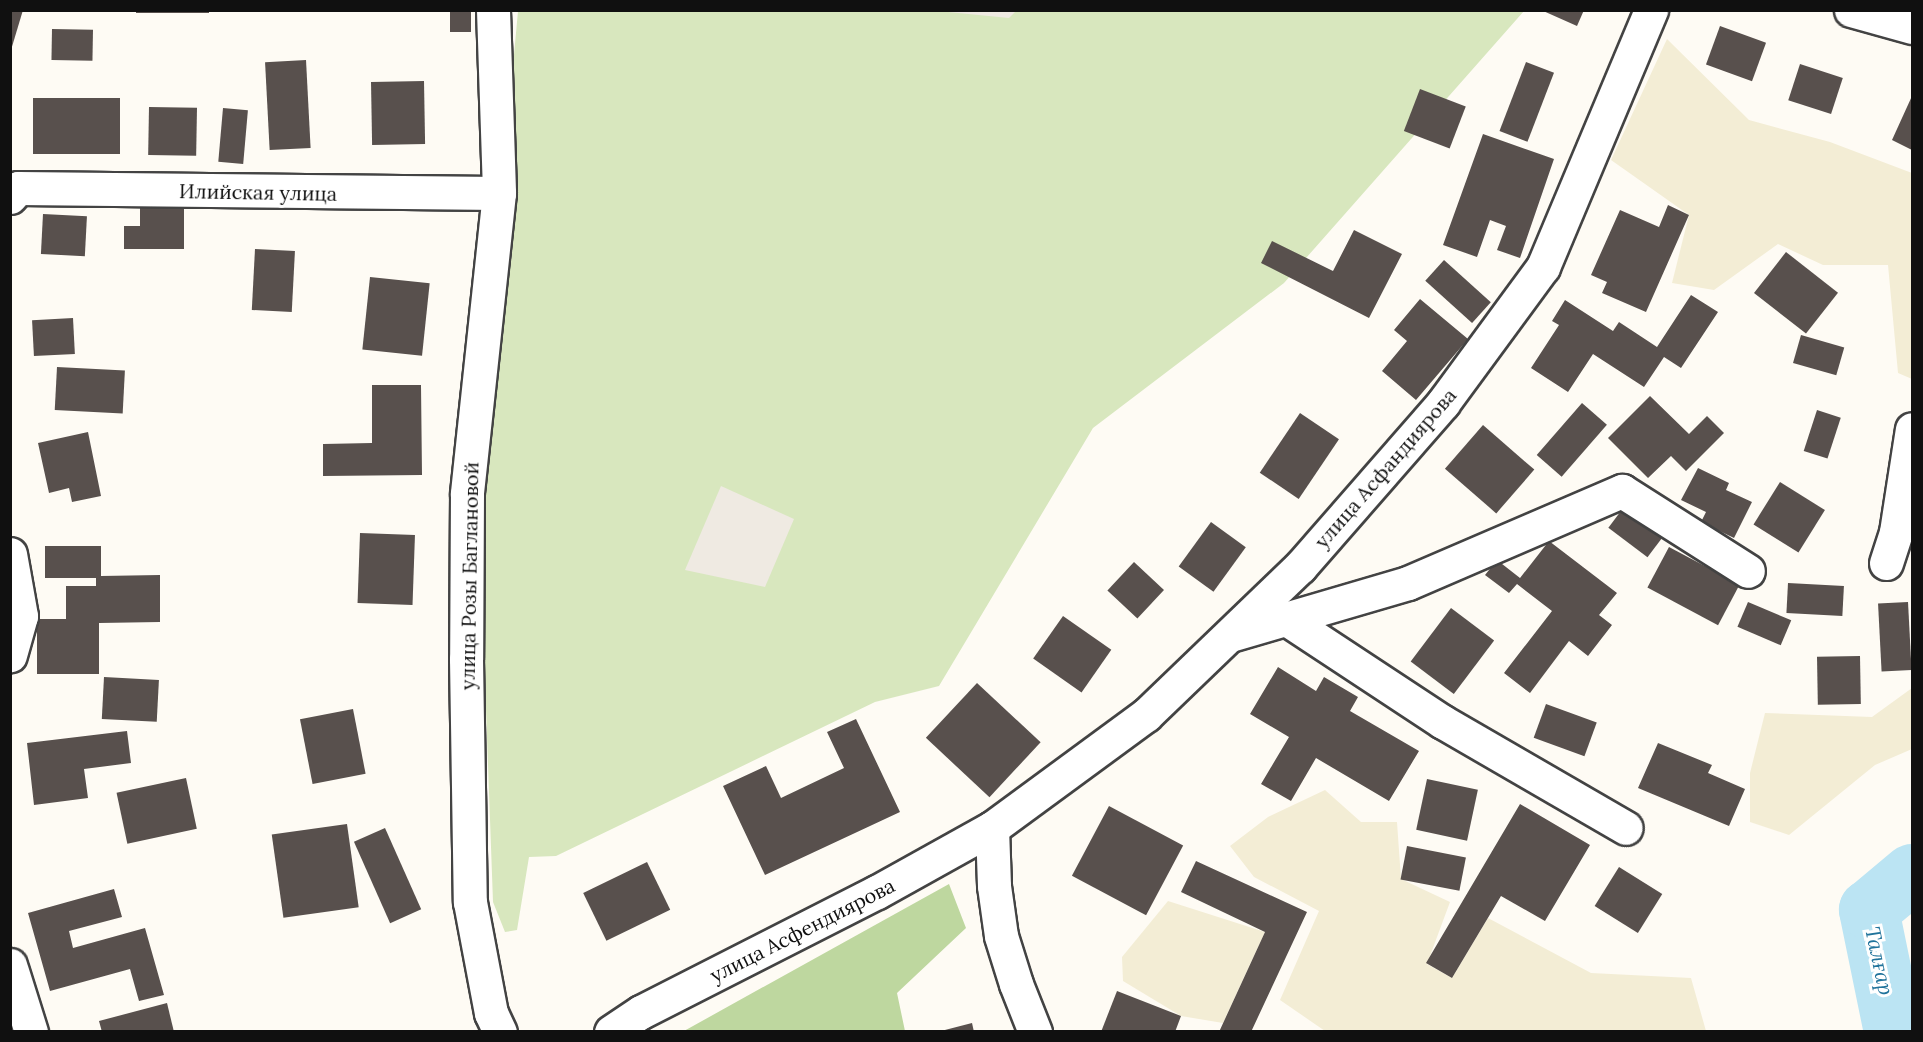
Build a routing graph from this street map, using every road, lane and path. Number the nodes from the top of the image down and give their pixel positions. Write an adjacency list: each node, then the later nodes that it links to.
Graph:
1 (493, 10): 6 (street, улица Розы Баглановой)
2 (1651, 10): 12 (street, улица Асфандиярова)
3 (1851, 10): 4 (street)
4 (1912, 27)
5 (14, 193): 6 (street, Илийская улица)
6 (499, 194): 18 (street, улица Розы Баглановой)
7 (1912, 429): 9 (street)
8 (10, 554): 13 (street)
9 (1886, 563)
10 (1748, 571): 11 (street)
11 (1286, 618): 12 (street); 15 (street)
12 (1229, 635): 14 (street, улица Асфандиярова)
13 (10, 655)
14 (993, 828): 19 (street, улица Асфендиярова); 20 (street)
15 (1626, 828)
16 (10, 965): 17 (street)
17 (31, 1032)
18 (500, 1032)
19 (611, 1032)
20 (1035, 1032)

